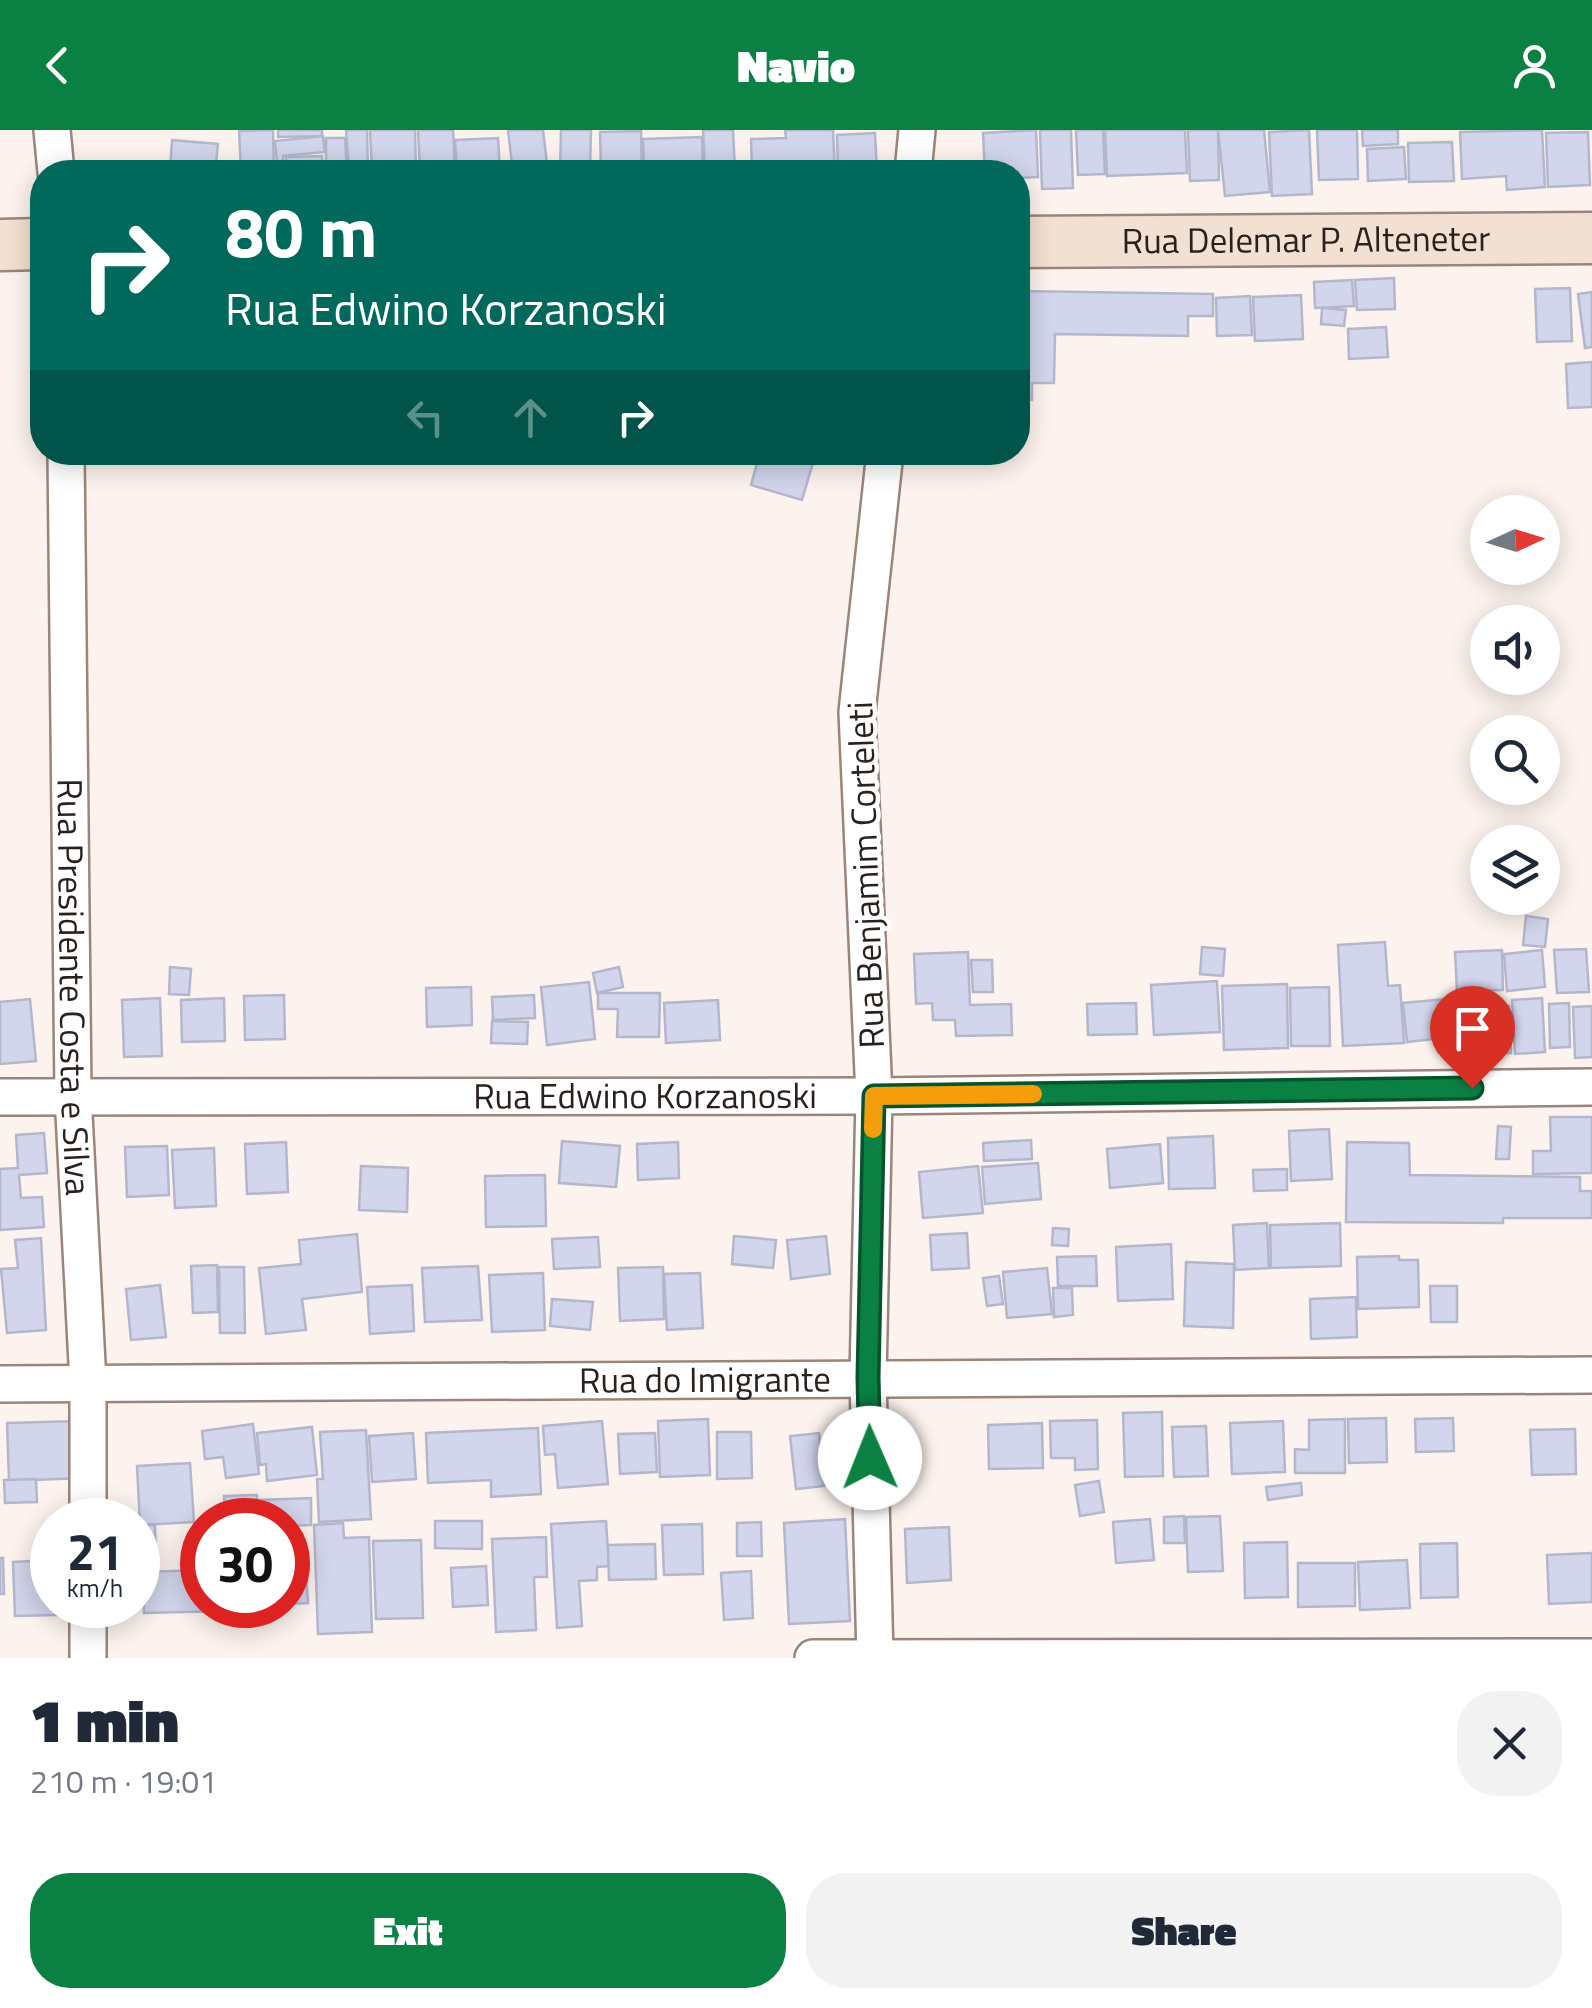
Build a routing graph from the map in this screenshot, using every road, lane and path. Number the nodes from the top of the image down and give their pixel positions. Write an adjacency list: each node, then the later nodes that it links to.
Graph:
1 (52, 130): 3 (street)
2 (917, 130): 4 (street)
3 (55, 160)
4 (914, 160)
5 (1592, 238): 6 (street, Rua Delemar P. Alteneter)
6 (1030, 242)
7 (0, 244): 8 (street)
8 (30, 244)
9 (66, 465): 12 (street, Rua Presidente Costa e Silva)
10 (883, 465): 13 (street, Rua Benjamim Corteleti)
11 (1592, 1087): 13 (street, Rua Edwino Korzanoski)
12 (73, 1095): 13 (street, Rua Edwino Korzanoski); 14 (street, Rua Edwino Korzanoski); 17 (street, Rua Presidente Costa e Silva)
13 (874, 1096): 16 (street, Rua Benjamim Corteleti)
14 (0, 1097)
15 (1592, 1376): 16 (street, Rua do Imigrante)
16 (868, 1378): 17 (street, Rua do Imigrante); 21 (street, Rua Benjamim Corteleti)
17 (88, 1383): 18 (street, Rua do Imigrante); 19 (street, Rua Presidente Costa e Silva)
18 (0, 1384)
19 (88, 1498)
20 (88, 1628): 23 (street)
21 (875, 1657): 22 (street); 24 (street)
22 (1592, 1657)
23 (88, 1658)
24 (813, 1658)

